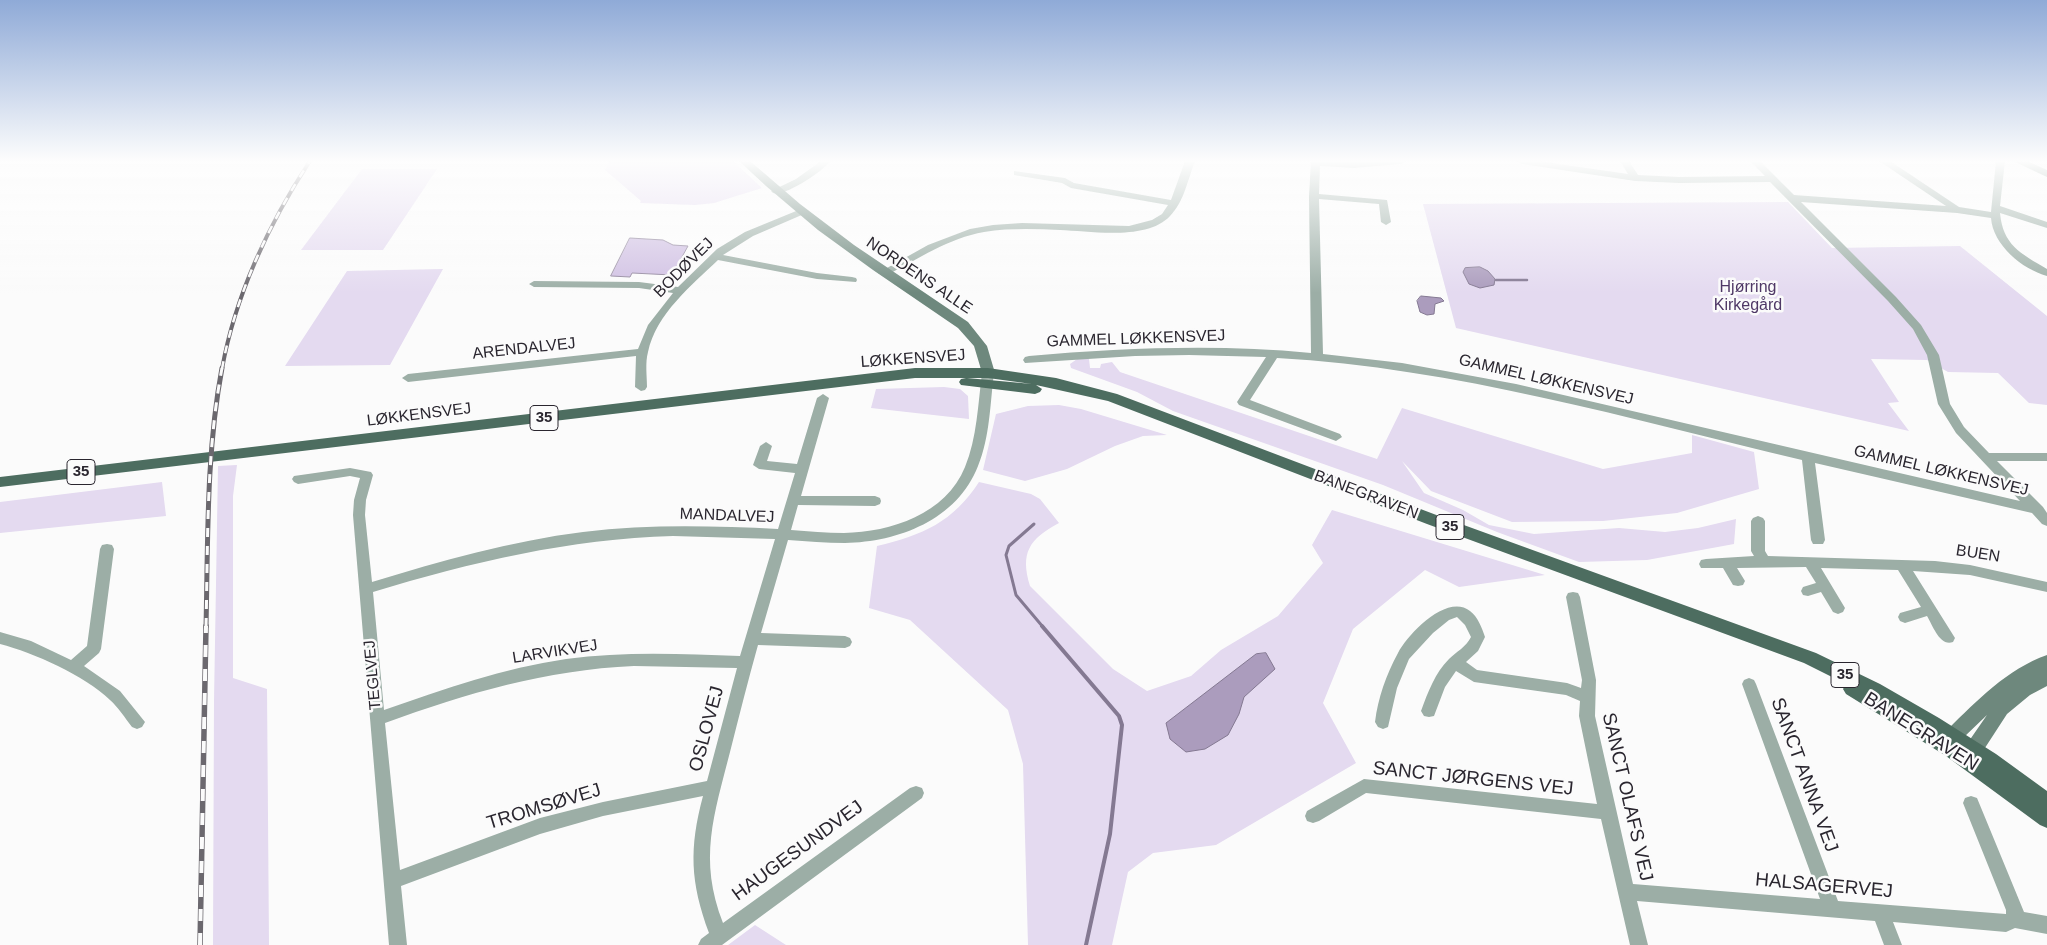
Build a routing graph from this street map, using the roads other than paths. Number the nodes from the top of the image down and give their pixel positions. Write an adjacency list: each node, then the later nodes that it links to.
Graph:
1 (793, 205): 10 (street, NORDENS ALLE)
2 (1173, 205): 15 (street)
3 (1314, 205): 22 (street)
4 (1384, 205): 12 (street)
5 (1799, 205): 31 (street)
6 (1894, 205): 9 (street)
7 (1950, 205): 9 (street)
8 (1997, 205): 11 (street)
9 (1957, 210): 11 (street)
10 (801, 212): 14 (street, BODØVEJ); 15 (street, NORDENS ALLE)
11 (1996, 212): 13 (street); 16 (street)
12 (1386, 222)
13 (2047, 225)
14 (715, 256): 17 (street); 19 (street, BODØVEJ)
15 (883, 273): 25 (street, NORDENS ALLE)
16 (2047, 273)
17 (852, 280)
18 (534, 284): 19 (street)
19 (680, 291): 20 (street, BODØVEJ)
20 (642, 352): 24 (street, ARENDALVEJ); 26 (street, BODØVEJ)
21 (1274, 354): 22 (street, GAMMEL LØKKENSVEJ); 23 (street, GAMMEL LØKKENSVEJ); 28 (street)
22 (1317, 358): 30 (street, GAMMEL LØKKENSVEJ)
23 (1029, 360)
24 (408, 378)
25 (987, 378): 35 (main road, LØKKENSVEJ / 35); 41 (street, MANDALVEJ); 73 (main road, BANEGRAVEN / 35)
26 (641, 387)
27 (822, 398): 33 (street, OSLOVEJ)
28 (1336, 437)
29 (766, 446): 33 (street)
30 (1808, 456): 38 (street, GAMMEL LØKKENSVEJ); 42 (street)
31 (1985, 457): 32 (street); 38 (street)
32 (2047, 457)
33 (801, 468): 36 (street, OSLOVEJ)
34 (298, 479): 52 (street, TEGLVEJ)
35 (0, 482)
36 (792, 500): 37 (street); 41 (street, OSLOVEJ)
37 (875, 502)
38 (2038, 510): 40 (street)
39 (1758, 521): 44 (street)
40 (2047, 521)
41 (782, 535): 52 (street, MANDALVEJ); 60 (street, OSLOVEJ)
42 (1818, 540)
43 (107, 549): 65 (street)
44 (1764, 561): 45 (street, BUEN); 46 (street, BUEN)
45 (1726, 562): 47 (street, BUEN); 49 (street)
46 (1810, 562): 48 (street, BUEN); 50 (street)
47 (1706, 564)
48 (1902, 565): 51 (street, BUEN); 56 (street)
49 (1738, 581)
50 (1825, 586): 53 (street); 55 (street)
51 (2047, 587)
52 (365, 589): 70 (street, TEGLVEJ)
53 (1808, 591)
54 (1573, 597): 68 (street, SANCT OLAFS VEJ)
55 (1838, 608)
56 (1931, 609): 57 (street); 59 (street)
57 (1905, 617)
58 (0, 638): 65 (street)
59 (1948, 638)
60 (752, 639): 61 (street); 62 (street, OSLOVEJ)
61 (845, 642)
62 (746, 662): 70 (street, LARVIKVEJ); 75 (street, OSLOVEJ)
63 (1455, 662): 68 (street); 69 (street); 72 (street)
64 (2047, 662): 73 (street)
65 (72, 667): 71 (street)
66 (2047, 677): 74 (street)
67 (1749, 684): 84 (street, SANCT ANNA VEJ)
68 (1587, 697): 79 (street, SANCT OLAFS VEJ)
69 (1429, 711)
70 (376, 719): 82 (street, TEGLVEJ)
71 (137, 722)
72 (1382, 722)
73 (1955, 743): 74 (street); 81 (main road, BANEGRAVEN / 35)
74 (1974, 748): 77 (main road, BANEGRAVEN)
75 (713, 787): 82 (street, TROMSØVEJ); 88 (street, OSLOVEJ)
76 (916, 793): 88 (street, HAUGESUNDVEJ)
77 (2047, 802)
78 (1971, 803): 86 (street)
79 (1607, 812): 80 (street, SANCT JØRGENS VEJ); 83 (street, SANCT OLAFS VEJ)
80 (1313, 816)
81 (2047, 819)
82 (392, 881): 89 (street, TEGLVEJ)
83 (1628, 892): 84 (street, HALSAGERVEJ); 90 (street, SANCT OLAFS VEJ)
84 (1832, 908): 85 (street, HALSAGERVEJ)
85 (1881, 913): 86 (street, HALSAGERVEJ); 91 (street)
86 (2015, 919): 87 (street, HALSAGERVEJ)
87 (2047, 925)
88 (713, 940)
89 (398, 945)
90 (1639, 945)
91 (1893, 945)

